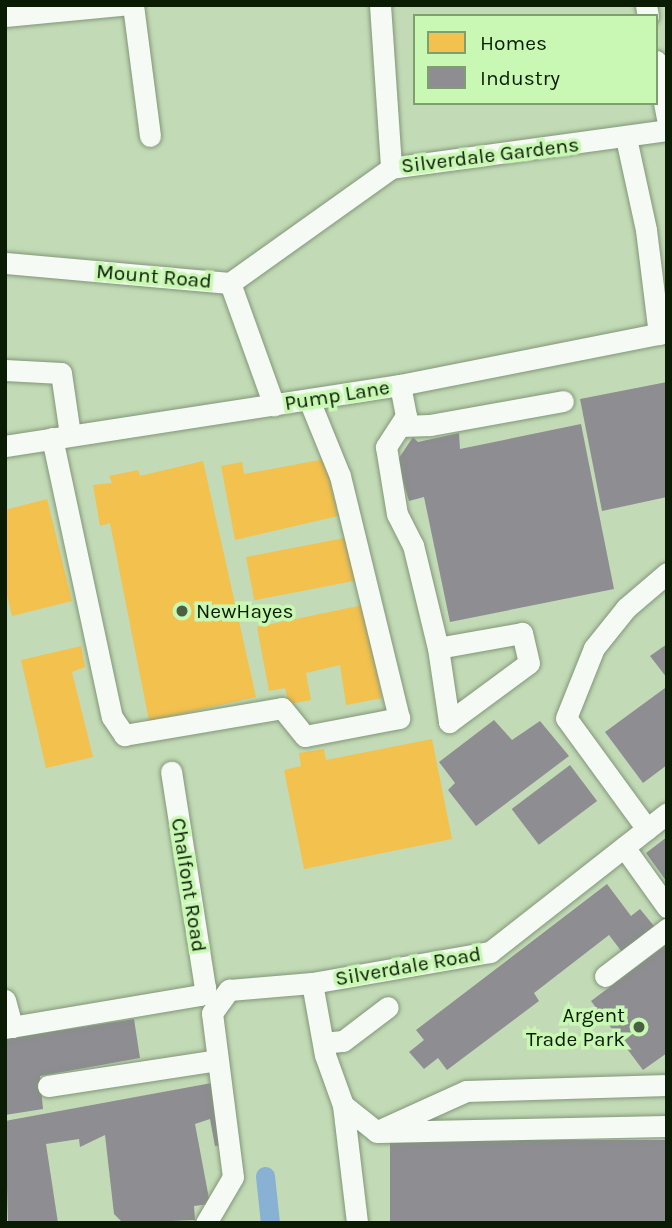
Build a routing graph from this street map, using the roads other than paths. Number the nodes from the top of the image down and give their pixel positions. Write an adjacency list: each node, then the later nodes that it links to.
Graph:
1 (122, 5): 4 (street)
2 (133, 5): 8 (street)
3 (380, 5): 10 (street, Silverdale Gardens)
4 (5, 16)
5 (658, 71): 6 (street)
6 (667, 118)
7 (667, 130): 9 (street, Silverdale Gardens)
8 (150, 136)
9 (626, 138): 10 (street, Silverdale Gardens); 13 (street)
10 (391, 168): 12 (street, Mount Road)
11 (5, 263): 12 (street, Mount Road)
12 (230, 283): 18 (street)
13 (663, 333): 15 (street, Pump Lane)
14 (5, 370): 20 (street)
15 (400, 385): 16 (street, Pump Lane); 19 (street)
16 (309, 400): 18 (street, Pump Lane); 20 (street)
17 (563, 401): 19 (street)
18 (274, 405): 20 (street, Pump Lane)
19 (400, 426): 23 (street)
20 (61, 437): 21 (street, Pump Lane)
21 (5, 446)
22 (667, 573): 26 (street)
23 (438, 648): 23 (street)
24 (171, 772): 34 (street, Chalfont Road)
25 (667, 813): 26 (street, Silverdale Road)
26 (647, 829): 27 (street, Silverdale Road)
27 (624, 847): 28 (street); 31 (street, Silverdale Road)
28 (667, 907)
29 (667, 929): 30 (street)
30 (605, 976)
31 (312, 983): 35 (street); 36 (street, Silverdale Road)
32 (5, 1000): 34 (street)
33 (388, 1007): 35 (street)
34 (9, 1028)
35 (323, 1043): 39 (street)
36 (218, 1060): 38 (street); 42 (street)
37 (667, 1084): 41 (street)
38 (48, 1086)
39 (343, 1105): 41 (street); 43 (street)
40 (667, 1126): 41 (street)
41 (377, 1132)
42 (206, 1223)
43 (357, 1223)

